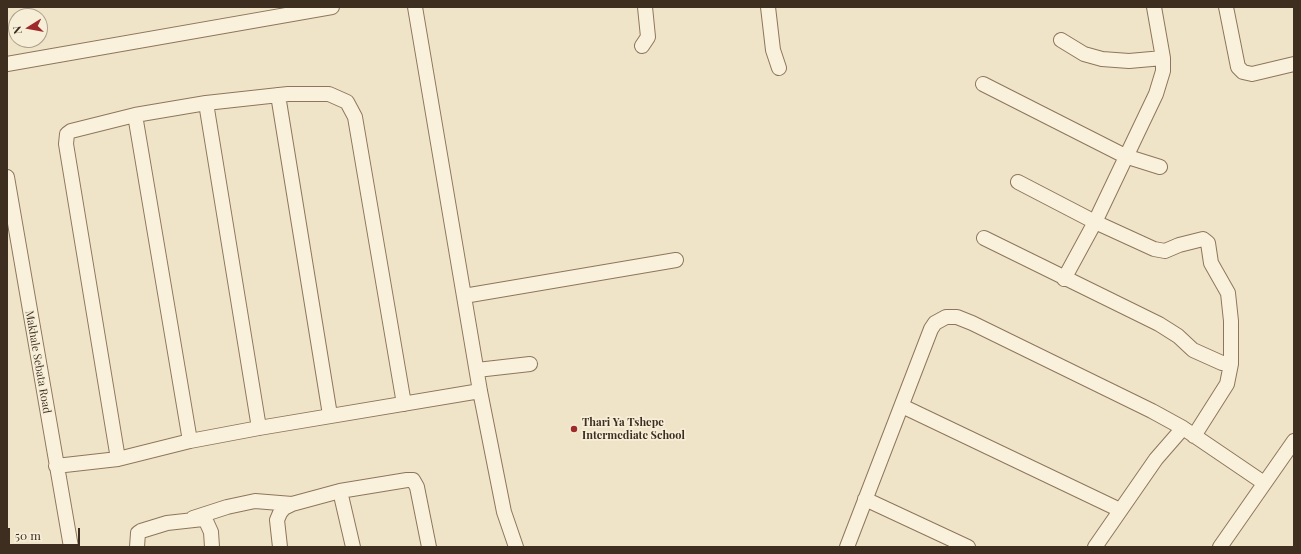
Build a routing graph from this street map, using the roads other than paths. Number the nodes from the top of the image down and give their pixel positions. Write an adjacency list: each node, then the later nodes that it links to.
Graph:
1 (332, 7): 10 (street)
2 (415, 7): 25 (street)
3 (645, 7): 8 (street)
4 (768, 7): 12 (street)
5 (1154, 7): 9 (street)
6 (1226, 7): 11 (street)
7 (1061, 40): 9 (street)
8 (642, 46)
9 (1163, 58): 17 (street)
10 (7, 64)
11 (1294, 64)
12 (779, 68)
13 (983, 84): 17 (street)
14 (278, 95): 15 (street); 30 (street); 32 (street)
15 (206, 103): 16 (street); 33 (street)
16 (135, 114): 35 (street); 37 (street)
17 (1125, 156): 18 (street); 21 (street)
18 (1160, 167)
19 (7, 177): 38 (street, Makhale Sebata Road)
20 (1018, 182): 21 (street)
21 (1094, 222): 24 (street); 27 (street)
22 (984, 238): 24 (street)
23 (676, 260): 25 (street)
24 (1064, 279): 27 (street)
25 (464, 296): 28 (street)
26 (530, 364): 28 (street)
27 (1231, 364): 34 (street)
28 (477, 370): 29 (street)
29 (480, 391): 30 (street); 51 (street)
30 (404, 404): 32 (street)
31 (902, 406): 34 (street); 41 (street); 43 (street)
32 (330, 415): 33 (street)
33 (259, 428): 35 (street)
34 (1188, 432): 39 (street); 43 (street)
35 (190, 441): 37 (street)
36 (1294, 441): 39 (street)
37 (118, 459): 38 (street)
38 (56, 466): 45 (street, Makhale Sebata Road)
39 (1264, 483): 55 (street)
40 (340, 491): 42 (street); 49 (street); 50 (street)
41 (865, 499): 52 (street); 53 (street)
42 (292, 504): 44 (street); 48 (street)
43 (1120, 510): 54 (street)
44 (189, 519): 46 (street); 47 (street)
45 (71, 547)
46 (137, 547)
47 (212, 547)
48 (280, 547)
49 (353, 547)
50 (429, 547)
51 (516, 547)
52 (847, 547)
53 (968, 547)
54 (1095, 547)
55 (1220, 547)

